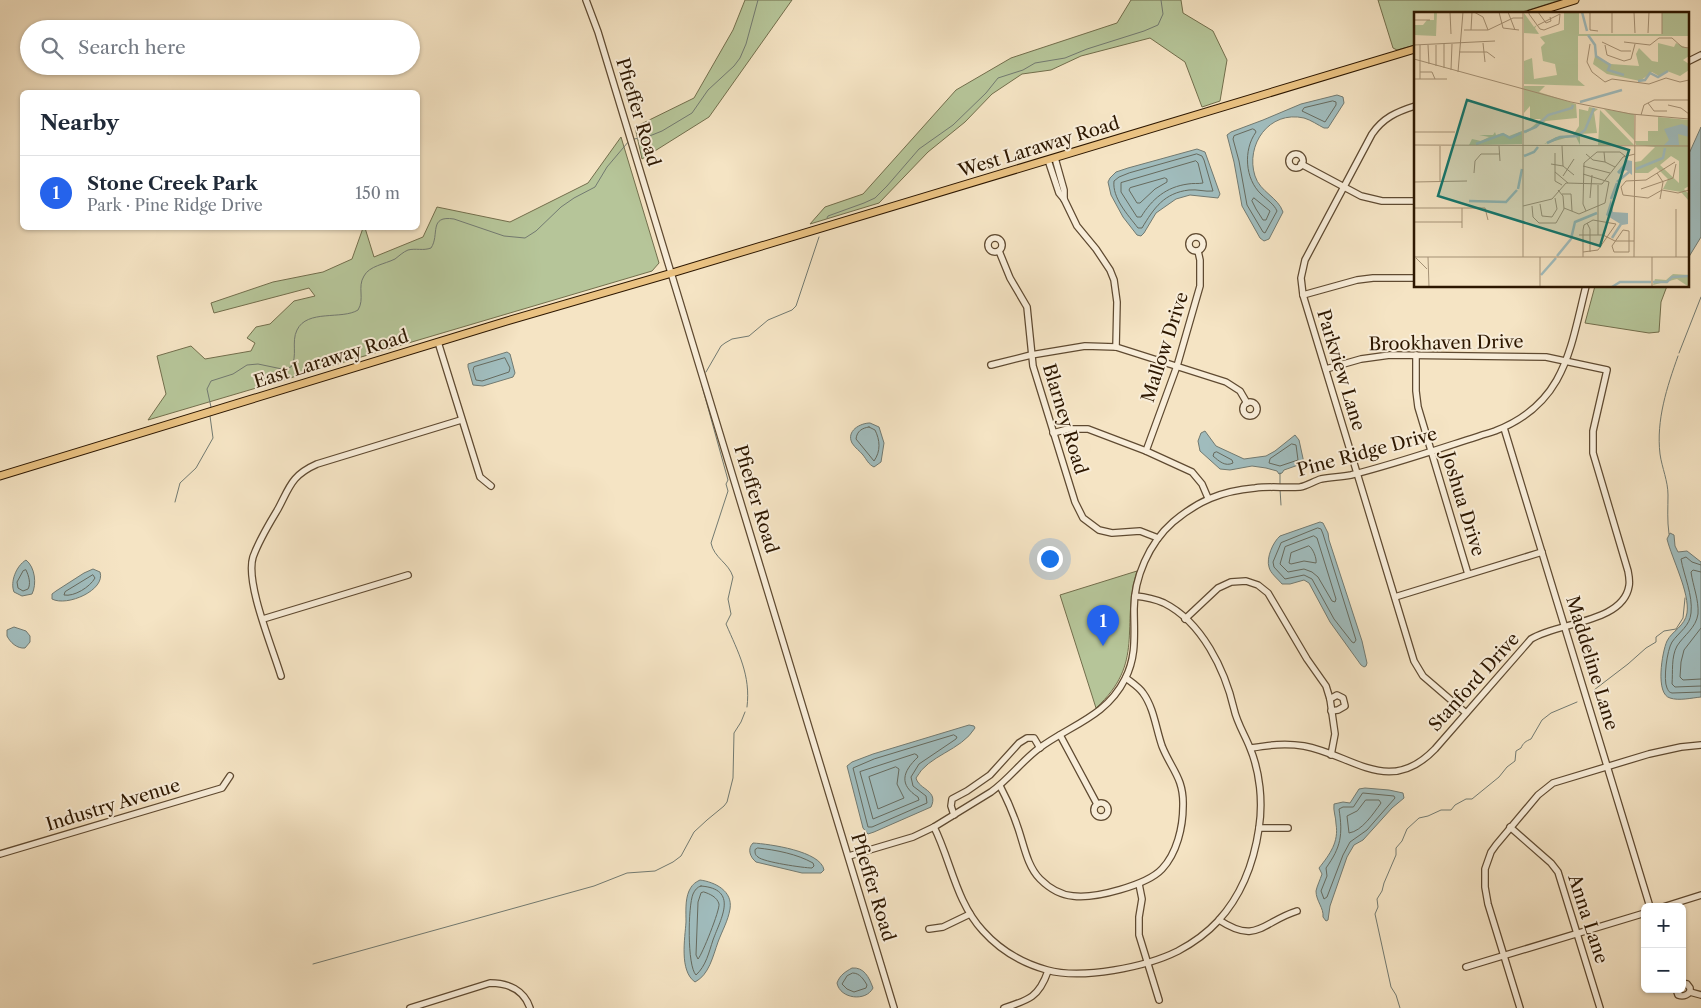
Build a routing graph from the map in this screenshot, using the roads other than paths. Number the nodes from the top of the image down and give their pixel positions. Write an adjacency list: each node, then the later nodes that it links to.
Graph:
1 (586, 0): 14 (street, Pfieffer Road)
2 (1575, 0): 3 (main road)
3 (1536, 12)
4 (1414, 49): 8 (main road, West Laraway Road)
5 (1701, 55): 6 (street)
6 (1688, 62)
7 (1414, 106): 10 (street, Parkview Lane)
8 (1051, 159): 14 (main road, West Laraway Road); 19 (street)
9 (1301, 164): 10 (street)
10 (1344, 187): 11 (street); 17 (street, Parkview Lane)
11 (1414, 201)
12 (999, 251): 20 (street, Blarney Road)
13 (1198, 251): 24 (street, Mallow Drive)
14 (672, 273): 18 (main road, East Laraway Road); 65 (street, Pfieffer Road)
15 (1414, 278): 17 (street)
16 (1585, 288): 22 (street, Pine Ridge Drive)
17 (1303, 295): 25 (street, Parkview Lane)
18 (438, 342): 27 (street); 33 (main road, East Laraway Road)
19 (1116, 347): 20 (street); 24 (street)
20 (1031, 355): 23 (street); 29 (street, Blarney Road)
21 (1416, 356): 22 (street, Brookhaven Drive); 25 (street, Brookhaven Drive); 31 (street, Joshua Drive)
22 (1567, 361): 28 (street, Pine Ridge Drive); 44 (street, Stanford Drive)
23 (992, 366)
24 (1177, 366): 26 (street); 30 (street, Mallow Drive)
25 (1326, 369): 32 (street, Parkview Lane)
26 (1247, 403)
27 (462, 420): 34 (street); 42 (street)
28 (1504, 428): 31 (street, Pine Ridge Drive); 37 (street, Maddeline Lane)
29 (1053, 433): 30 (street); 36 (street, Blarney Road)
30 (1146, 450): 35 (street)
31 (1430, 451): 32 (street, Pine Ridge Drive); 38 (street, Joshua Drive)
32 (1357, 474): 35 (street, Pine Ridge Drive); 41 (street, Parkview Lane)
33 (0, 476)
34 (492, 486)
35 (1208, 498): 36 (street, Pine Ridge Drive)
36 (1158, 538): 40 (street, Pine Ridge Drive)
37 (1542, 552): 38 (street); 44 (street, Maddeline Lane)
38 (1468, 574): 41 (street)
39 (408, 575): 42 (street)
40 (1135, 596): 43 (street); 46 (street, Pine Ridge Drive)
41 (1395, 597): 49 (street, Parkview Lane)
42 (263, 619): 45 (street)
43 (1185, 619): 47 (street); 53 (street)
44 (1564, 626): 49 (street, Stanford Drive); 55 (street, Maddeline Lane)
45 (282, 676)
46 (1126, 678): 50 (street, Pine Ridge Drive); 66 (street)
47 (1330, 699): 48 (street); 48 (street)
48 (1331, 711): 54 (street)
49 (1466, 713): 54 (street, Stanford Drive)
50 (1060, 735): 52 (street, Pine Ridge Drive); 58 (street)
51 (1701, 745): 55 (street)
52 (1040, 748): 57 (street, Pine Ridge Drive); 59 (street)
53 (1251, 748): 54 (street, Stanford Drive); 62 (street)
54 (1331, 755)
55 (1608, 766): 61 (street); 68 (street, Maddeline Lane)
56 (230, 776): 64 (street, Industry Avenue)
57 (1000, 786): 59 (street, Pine Ridge Drive); 66 (street)
58 (1097, 804)
59 (954, 815): 60 (street, Pine Ridge Drive)
60 (934, 827): 65 (street, Pine Ridge Drive); 72 (street)
61 (1510, 827): 75 (street, Anna Lane); 76 (street)
62 (1259, 828): 63 (street); 73 (street)
63 (1288, 828)
64 (0, 854)
65 (849, 856): 87 (street, Pfieffer Road)
66 (1139, 884): 77 (street)
67 (1701, 895): 69 (street)
68 (1649, 903)
69 (1676, 903)
70 (1297, 911): 73 (street)
71 (1641, 913): 75 (street)
72 (970, 914): 74 (street); 79 (street)
73 (1219, 920): 77 (street)
74 (929, 929)
75 (1578, 933): 76 (street); 90 (street, Anna Lane)
76 (1504, 955): 78 (street); 89 (street)
77 (1147, 962): 79 (street); 84 (street)
78 (1466, 967)
79 (1048, 970): 88 (street)
80 (1686, 984): 81 (street)
81 (1690, 992): 82 (street); 83 (street)
82 (1677, 993)
83 (1701, 995)
84 (1159, 1000)
85 (410, 1008): 86 (street)
86 (530, 1008)
87 (894, 1008)
88 (1004, 1008)
89 (1520, 1008)
90 (1600, 1008)

